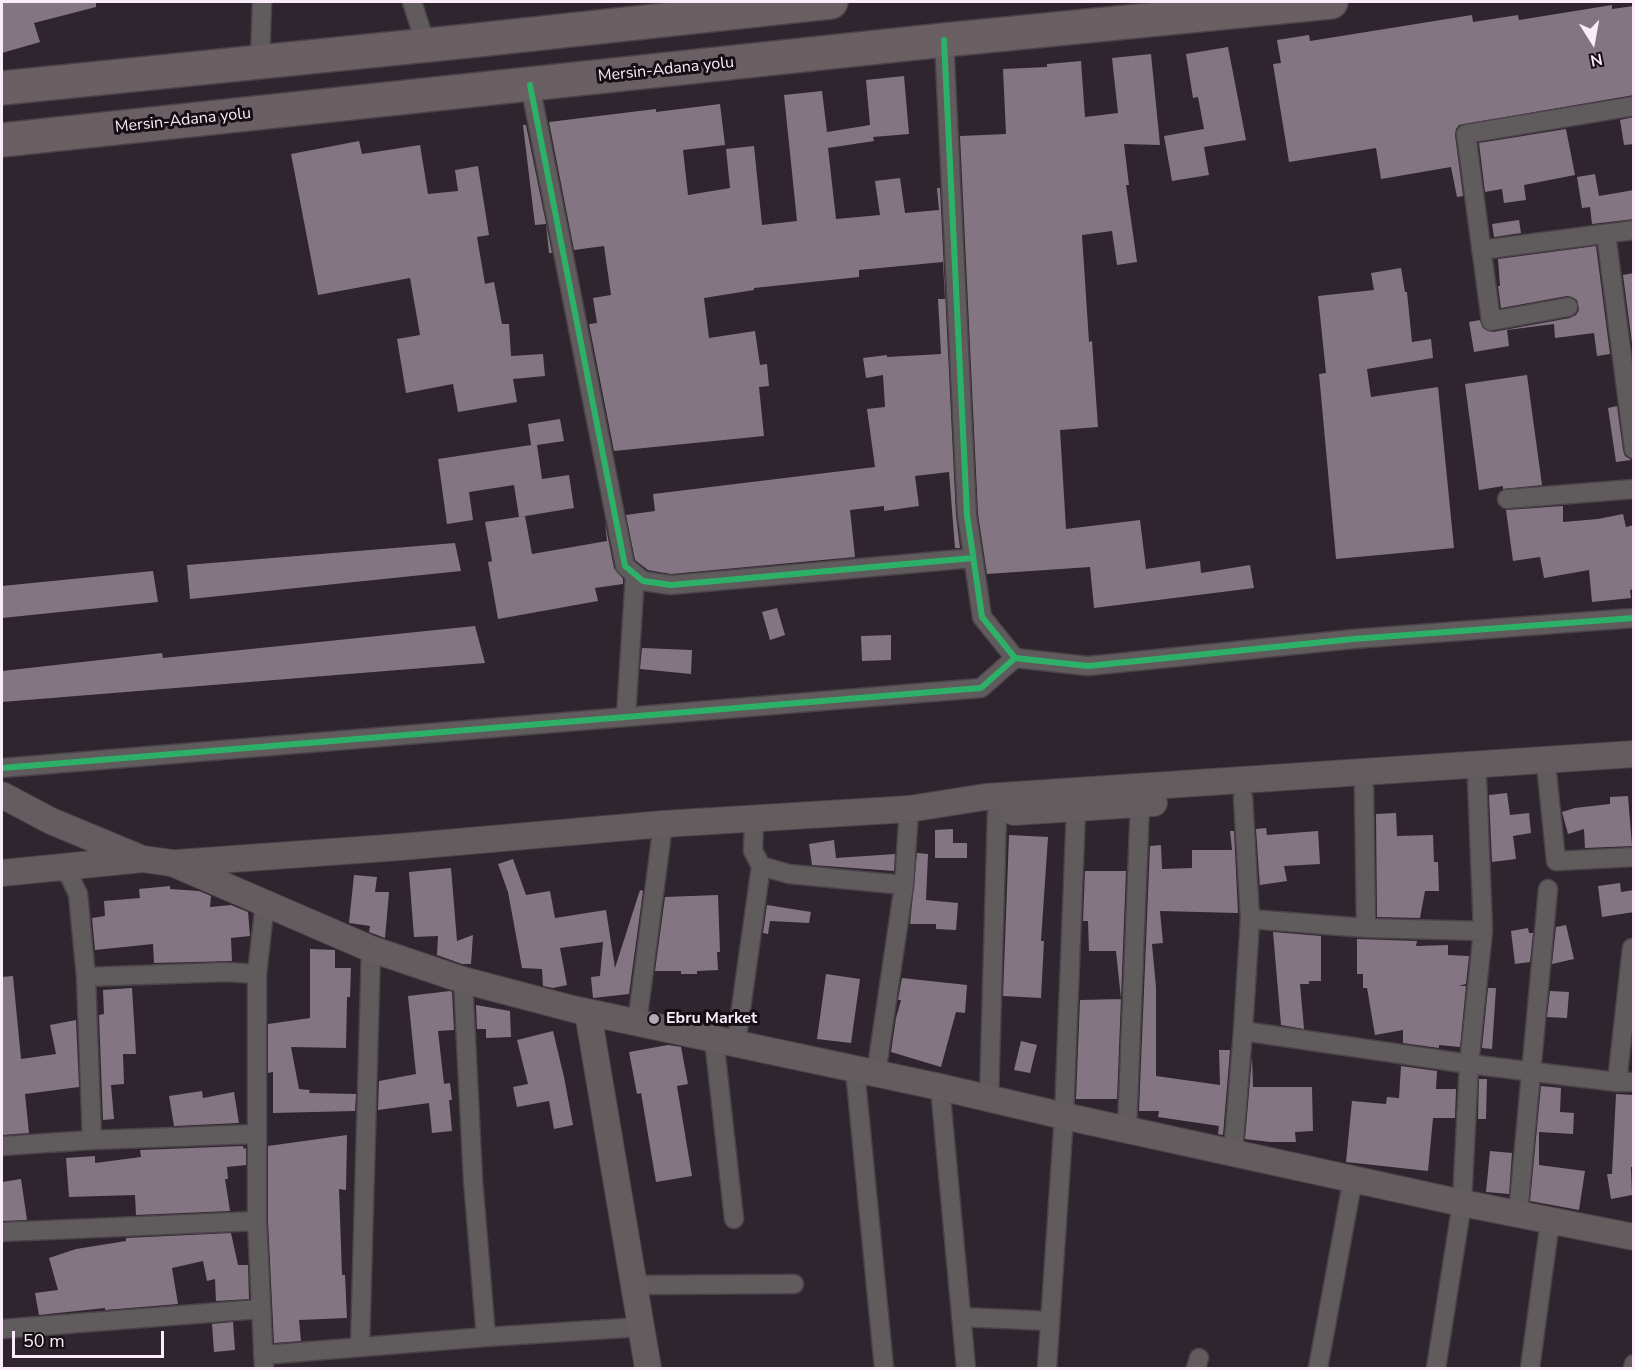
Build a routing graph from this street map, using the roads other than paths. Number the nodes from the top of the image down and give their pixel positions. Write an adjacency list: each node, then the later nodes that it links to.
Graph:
1 (262, 2): 8 (street)
2 (412, 2): 7 (street)
3 (831, 2): 5 (highway)
4 (1331, 2): 6 (highway, Mersin-Adana yolu)
5 (790, 4): 7 (highway)
6 (944, 40): 9 (highway, Mersin-Adana yolu); 20 (street)
7 (426, 45): 8 (highway)
8 (260, 61): 10 (highway)
9 (530, 85): 12 (highway, Mersin-Adana yolu); 21 (street)
10 (2, 88)
11 (1634, 106): 15 (street)
12 (2, 140)
13 (1634, 230): 14 (street)
14 (1606, 234): 15 (street); 17 (street)
15 (1481, 250): 16 (street)
16 (1568, 307)
17 (1634, 449)
18 (1634, 489): 19 (street)
19 (1507, 500)
20 (973, 558): 21 (street); 23 (street)
21 (635, 575): 24 (street)
22 (1634, 618): 23 (street)
23 (1015, 658): 24 (street)
24 (626, 716): 26 (street)
25 (1634, 754): 34 (main road)
26 (2, 768)
27 (1634, 768): 28 (main road)
28 (1547, 774): 29 (main road); 39 (street)
29 (1476, 779): 30 (main road); 51 (street)
30 (1364, 788): 32 (main road); 50 (street)
31 (2, 795): 40 (main road)
32 (1243, 797): 33 (main road); 49 (street)
33 (1140, 804): 35 (main road); 68 (street)
34 (909, 809): 36 (main road); 37 (main road); 46 (street)
35 (1076, 809): 36 (main road); 67 (street)
36 (997, 813): 66 (street)
37 (754, 818): 38 (main road); 42 (street)
38 (663, 824): 41 (main road); 58 (street)
39 (1634, 857)
40 (143, 859): 41 (main road); 43 (main road)
41 (172, 863): 43 (main road); 48 (main road)
42 (761, 866): 46 (street); 60 (street)
43 (63, 872): 44 (main road); 45 (main road); 55 (street)
44 (2, 873)
45 (2, 883)
46 (904, 885): 63 (street)
47 (1548, 889): 62 (street)
48 (265, 903): 53 (main road); 54 (street)
49 (1250, 919): 50 (street); 59 (street)
50 (1366, 928): 51 (street)
51 (1483, 931): 61 (street)
52 (1632, 948): 64 (street)
53 (371, 949): 56 (main road); 89 (street)
54 (257, 974): 55 (street); 69 (street)
55 (86, 977): 70 (street)
56 (463, 980): 57 (main road); 88 (street)
57 (588, 1013): 58 (main road); 82 (main road)
58 (637, 1023): 60 (main road)
59 (1244, 1031): 61 (street); 72 (street)
60 (725, 1042): 63 (main road); 76 (street)
61 (1469, 1064): 62 (street); 74 (street)
62 (1531, 1071): 64 (street); 75 (street)
63 (865, 1072): 65 (main road); 92 (street)
64 (1625, 1082)
65 (940, 1087): 66 (main road); 84 (street)
66 (989, 1099): 67 (main road)
67 (1064, 1116): 68 (main road); 85 (street)
68 (1126, 1129): 72 (main road)
69 (257, 1134): 70 (street); 77 (street)
70 (92, 1140): 71 (street)
71 (2, 1146)
72 (1233, 1153): 73 (main road)
73 (1353, 1178): 74 (main road); 95 (street)
74 (1462, 1203): 75 (main road); 96 (street)
75 (1518, 1214): 78 (main road)
76 (734, 1219)
77 (258, 1221): 79 (street); 83 (street)
78 (1550, 1221): 80 (main road); 97 (street)
79 (2, 1232)
80 (1634, 1237)
81 (794, 1284): 82 (street)
82 (634, 1285): 86 (main road)
83 (260, 1309): 87 (street); 90 (street)
84 (961, 1317): 85 (street); 93 (street)
85 (1050, 1321): 94 (street)
86 (641, 1327): 88 (street); 91 (main road)
87 (2, 1329)
88 (486, 1337): 89 (street)
89 (360, 1347): 90 (street)
90 (263, 1362)
91 (648, 1368)
92 (884, 1368)
93 (966, 1368)
94 (1047, 1368)
95 (1318, 1368)
96 (1436, 1368)
97 (1530, 1368)

